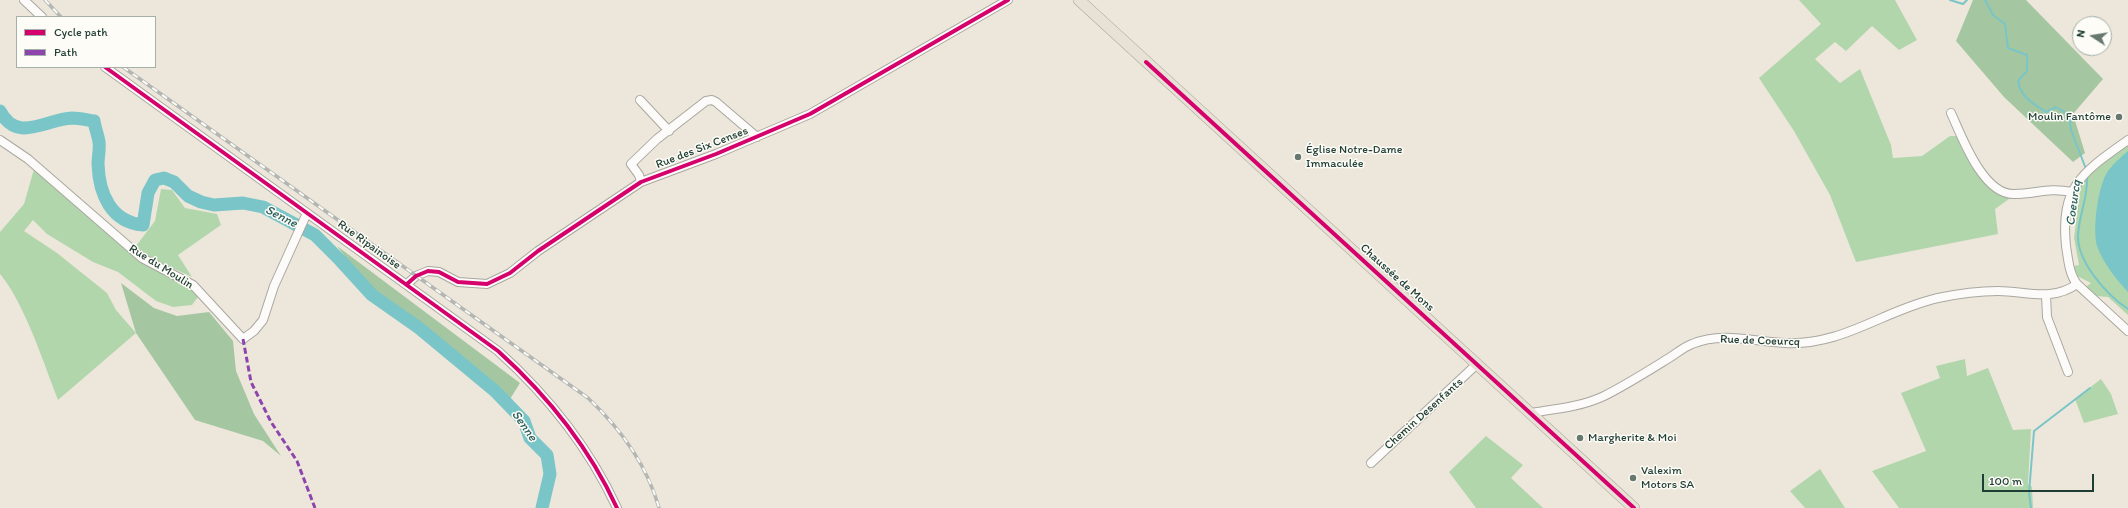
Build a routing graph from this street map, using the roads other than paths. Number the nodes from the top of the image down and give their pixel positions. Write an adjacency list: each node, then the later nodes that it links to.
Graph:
1 (24, 0): 4 (street)
2 (1008, 0): 9 (street, Rue des Six Censes)
3 (1079, 0): 19 (main road, Chaussée de Mons)
4 (41, 16)
5 (106, 68): 14 (street, Rue Ripainoise)
6 (640, 100): 8 (street)
7 (1952, 113): 13 (street)
8 (668, 131): 9 (street); 12 (street)
9 (758, 137): 12 (street, Rue des Six Censes)
10 (0, 140): 14 (street, Rue du Moulin)
11 (2128, 140): 13 (street)
12 (640, 182): 15 (street, Rue des Six Censes)
13 (2072, 192): 16 (street)
14 (305, 217): 15 (street, Rue Ripainoise)
15 (407, 284): 23 (street, Rue Ripainoise)
16 (2077, 284): 17 (street, Rue de Coeurcq); 18 (street)
17 (2046, 295): 20 (street); 21 (street, Rue de Coeurcq)
18 (2128, 331)
19 (1477, 364): 21 (main road, Chaussée de Mons); 22 (street, Chemin Desenfants)
20 (2068, 372)
21 (1530, 413): 24 (main road, Chaussée de Mons)
22 (1371, 463)
23 (617, 508)
24 (1634, 508)

